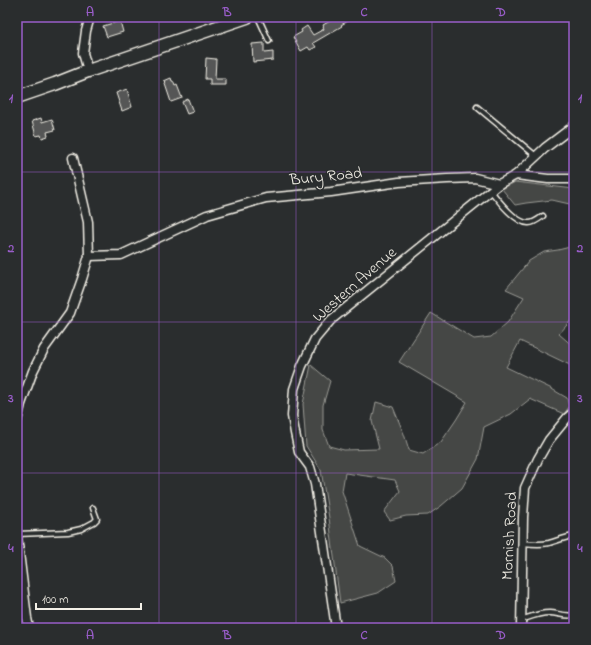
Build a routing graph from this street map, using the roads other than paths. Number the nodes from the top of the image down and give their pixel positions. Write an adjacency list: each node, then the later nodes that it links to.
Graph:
1 (90, 17): 5 (street)
2 (248, 17): 5 (street)
3 (258, 17): 4 (lane)
4 (269, 41)
5 (88, 70): 6 (street)
6 (17, 97)
7 (476, 106): 9 (lane)
8 (574, 126): 9 (street)
9 (536, 156): 11 (street)
10 (73, 158): 16 (street)
11 (516, 174): 12 (street); 13 (street)
12 (574, 179)
13 (499, 184): 14 (street, Western Avenue); 16 (street, Bury Road)
14 (490, 191): 15 (lane); 26 (street, Western Avenue)
15 (543, 216)
16 (89, 256): 18 (street)
17 (574, 412): 22 (street, Mornish Road)
18 (17, 421)
19 (93, 508): 20 (lane)
20 (17, 535): 25 (street)
21 (574, 536): 22 (lane)
22 (523, 543): 24 (street, Mornish Road)
23 (574, 615): 24 (lane)
24 (521, 624)
25 (30, 628)
26 (336, 628)

